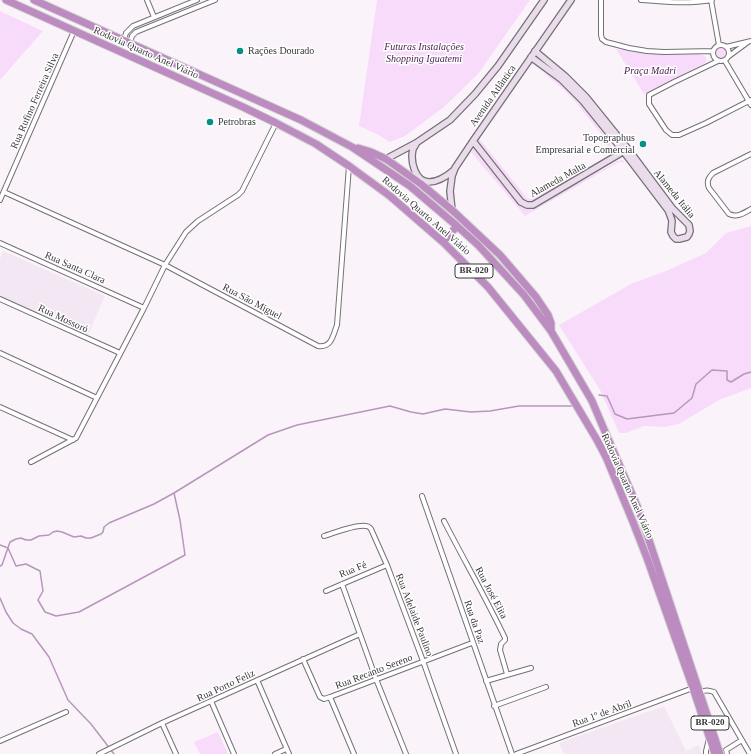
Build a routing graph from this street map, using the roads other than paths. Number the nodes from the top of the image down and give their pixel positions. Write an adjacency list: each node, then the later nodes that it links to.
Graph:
1 (6, 0): 12 (highway, Rodovia Quarto Anel Viário / BR-020)
2 (34, 0): 13 (highway, Rodovia Quarto Anel Viário / BR-020)
3 (147, 0): 11 (street)
4 (197, 0): 11 (street)
5 (214, 0): 13 (street)
6 (544, 0): 29 (street, Avenida Atlântica)
7 (571, 0): 17 (street, Avenida Atlântica)
8 (601, 0): 18 (street)
9 (641, 0): 10 (street)
10 (712, 0): 15 (street)
11 (154, 17): 13 (street)
12 (74, 31): 19 (highway, Rodovia Quarto Anel Viário / BR-020); 36 (street, Rua Rufino Ferreira Silva)
13 (127, 41): 19 (highway); 24 (highway, Rodovia Quarto Anel Viário / BR-020)
14 (751, 41): 16 (street); 20 (street)
15 (719, 45): 16 (street); 18 (street)
16 (726, 46): 20 (street)
17 (535, 51): 21 (street, Avenida Atlântica); 31 (street, Alameda Itália)
18 (713, 51): 22 (street)
19 (125, 54): 25 (highway, Rodovia Quarto Anel Viário / BR-020)
20 (729, 56): 23 (street)
21 (531, 57): 28 (street, Avenida Atlântica); 31 (street, Alameda Itália)
22 (718, 61): 23 (street); 26 (street)
23 (725, 61): 26 (street)
24 (201, 75): 25 (highway); 30 (highway, Rodovia Quarto Anel Viário / BR-020)
25 (197, 87): 27 (highway, Rodovia Quarto Anel Viário / BR-020)
26 (750, 102)
27 (276, 123): 34 (highway, Rodovia Quarto Anel Viário / BR-020); 45 (street)
28 (473, 141): 31 (street, Alameda Malta); 35 (street, Avenida Atlântica)
29 (416, 143): 33 (street, Avenida Atlântica); 35 (street)
30 (352, 147): 33 (highway); 42 (highway, Rodovia Quarto Anel Viário / BR-020)
31 (628, 149): 40 (street, Alameda Itália); 41 (street, Alameda Itália)
32 (751, 154): 38 (street)
33 (386, 159): 39 (highway)
34 (349, 166): 43 (highway, Rodovia Quarto Anel Viário / BR-020); 45 (street, Rua São Miguel)
35 (455, 168): 39 (street, Avenida Atlântica)
36 (4, 192): 37 (street, Rua Rufino Ferreira Silva); 45 (street, Rua São Miguel)
37 (0, 200)
38 (751, 209)
39 (452, 210): 48 (highway)
40 (680, 216): 41 (street); 41 (street, Alameda Itália)
41 (672, 221)
42 (457, 226): 43 (highway); 48 (highway, Rodovia Quarto Anel Viário / BR-020)
43 (443, 242): 71 (highway, Rodovia Quarto Anel Viário / BR-020)
44 (0, 243): 47 (street, Rua Santa Clara)
45 (165, 265): 47 (street)
46 (0, 299): 50 (street, Rua Mossoró)
47 (144, 308): 50 (street)
48 (551, 331): 71 (highway, Rodovia Quarto Anel Viário / BR-020)
49 (0, 353): 51 (street)
50 (120, 353): 51 (street)
51 (97, 398): 53 (street)
52 (0, 407): 53 (street)
53 (74, 440): 54 (street)
54 (31, 462)
55 (422, 496): 62 (street, Rua da Paz)
56 (444, 521): 66 (street, Rua José Elita)
57 (324, 536): 58 (street, Rua Adelaide Paulino)
58 (387, 565): 59 (street, Rua Fé); 64 (street, Rua Adelaide Paulino)
59 (342, 584): 60 (street, Rua Fé); 61 (street)
60 (326, 591)
61 (360, 634): 63 (street, Rua Porto Feliz); 67 (street)
62 (472, 643): 64 (street, Rua Recanto Sereno); 69 (street, Rua da Paz)
63 (303, 659): 68 (street, Rua Porto Feliz); 72 (street, Rua Recanto Sereno)
64 (423, 661): 67 (street, Rua Recanto Sereno); 89 (street, Rua Adelaide Paulino)
65 (531, 668): 66 (street)
66 (507, 674): 69 (street)
67 (376, 679): 72 (street, Rua Recanto Sereno); 88 (street)
68 (257, 680): 73 (street, Rua Porto Feliz); 80 (street)
69 (486, 681): 74 (street, Rua da Paz)
70 (546, 687): 74 (street)
71 (697, 690): 77 (highway, Rodovia Quarto Anel Viário / BR-020); 78 (street); 81 (highway, Rodovia Quarto Anel Viário / BR-020); 91 (street, Rua 1º de Abril)
72 (330, 697): 87 (street)
73 (211, 701): 76 (street, Rua Porto Feliz); 84 (street)
74 (494, 706): 90 (street, Rua da Paz)
75 (66, 712): 79 (street)
76 (162, 723): 82 (street, Rua Porto Feliz); 83 (street)
77 (710, 739): 81 (highway, Rodovia Quarto Anel Viário / BR-020); 92 (street)
78 (742, 740): 81 (street); 93 (street)
79 (0, 741)
80 (286, 749): 85 (street); 86 (street)
81 (721, 752)
82 (100, 754)
83 (176, 754)
84 (234, 754)
85 (275, 754)
86 (289, 754)
87 (354, 754)
88 (406, 754)
89 (456, 754)
90 (512, 754)
91 (516, 754)
92 (706, 754)
93 (750, 754)

